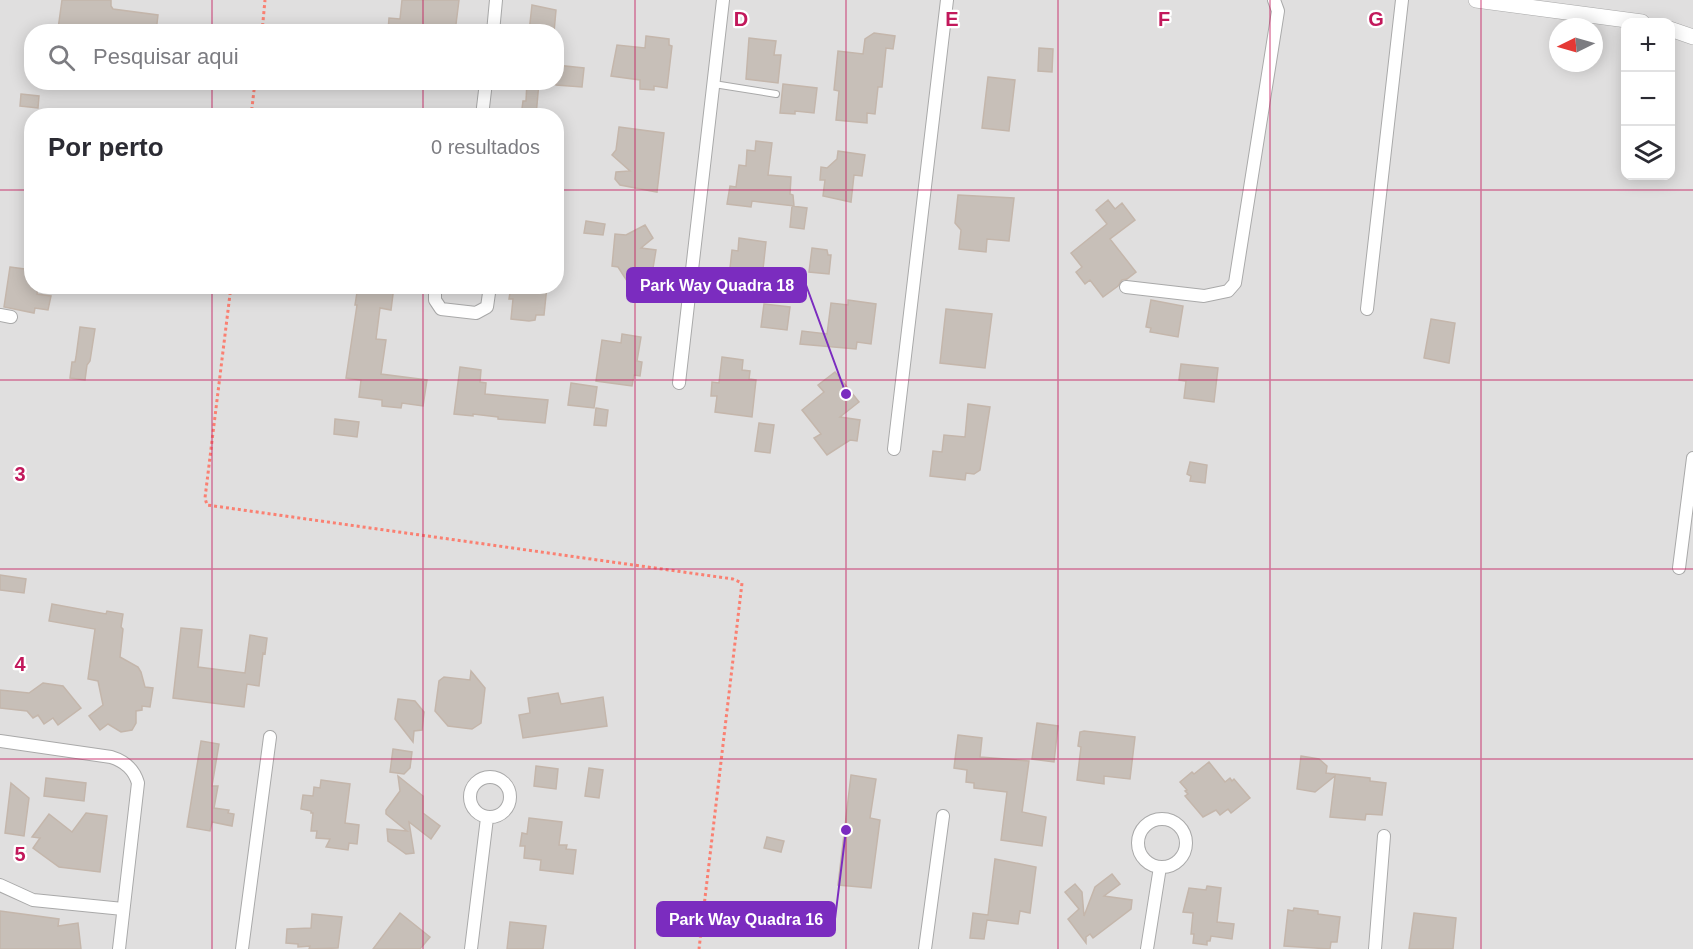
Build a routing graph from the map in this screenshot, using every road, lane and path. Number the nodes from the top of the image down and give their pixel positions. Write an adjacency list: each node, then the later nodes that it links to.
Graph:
1 (265, 0): 9 (path)
2 (496, 0): 10 (street)
3 (723, 0): 13 (street)
4 (947, 0): 25 (street)
5 (1402, 0): 23 (street)
6 (1476, 0): 8 (street)
7 (1279, 4): 19 (street)
8 (1621, 19)
9 (263, 24)
10 (494, 24)
11 (1675, 30): 12 (street)
12 (1693, 37)
13 (714, 84): 16 (lane); 24 (street)
14 (254, 90): 17 (path)
15 (485, 90): 18 (street)
16 (776, 94)
17 (252, 108)
18 (483, 108)
19 (1126, 287)
20 (230, 294): 40 (path)
21 (435, 294): 22 (street)
22 (489, 294)
23 (1368, 309)
24 (679, 383)
25 (894, 449)
26 (1693, 458): 27 (street)
27 (1688, 535): 28 (street)
28 (1679, 568)
29 (270, 738): 38 (street)
30 (0, 741): 36 (street)
31 (943, 816): 41 (street)
32 (487, 818): 39 (street)
33 (1384, 836): 43 (street)
34 (1160, 867): 42 (street)
35 (0, 885): 36 (street)
36 (123, 909): 37 (street)
37 (119, 949)
38 (242, 949)
39 (471, 949)
40 (699, 949)
41 (925, 949)
42 (1147, 949)
43 (1375, 949)

